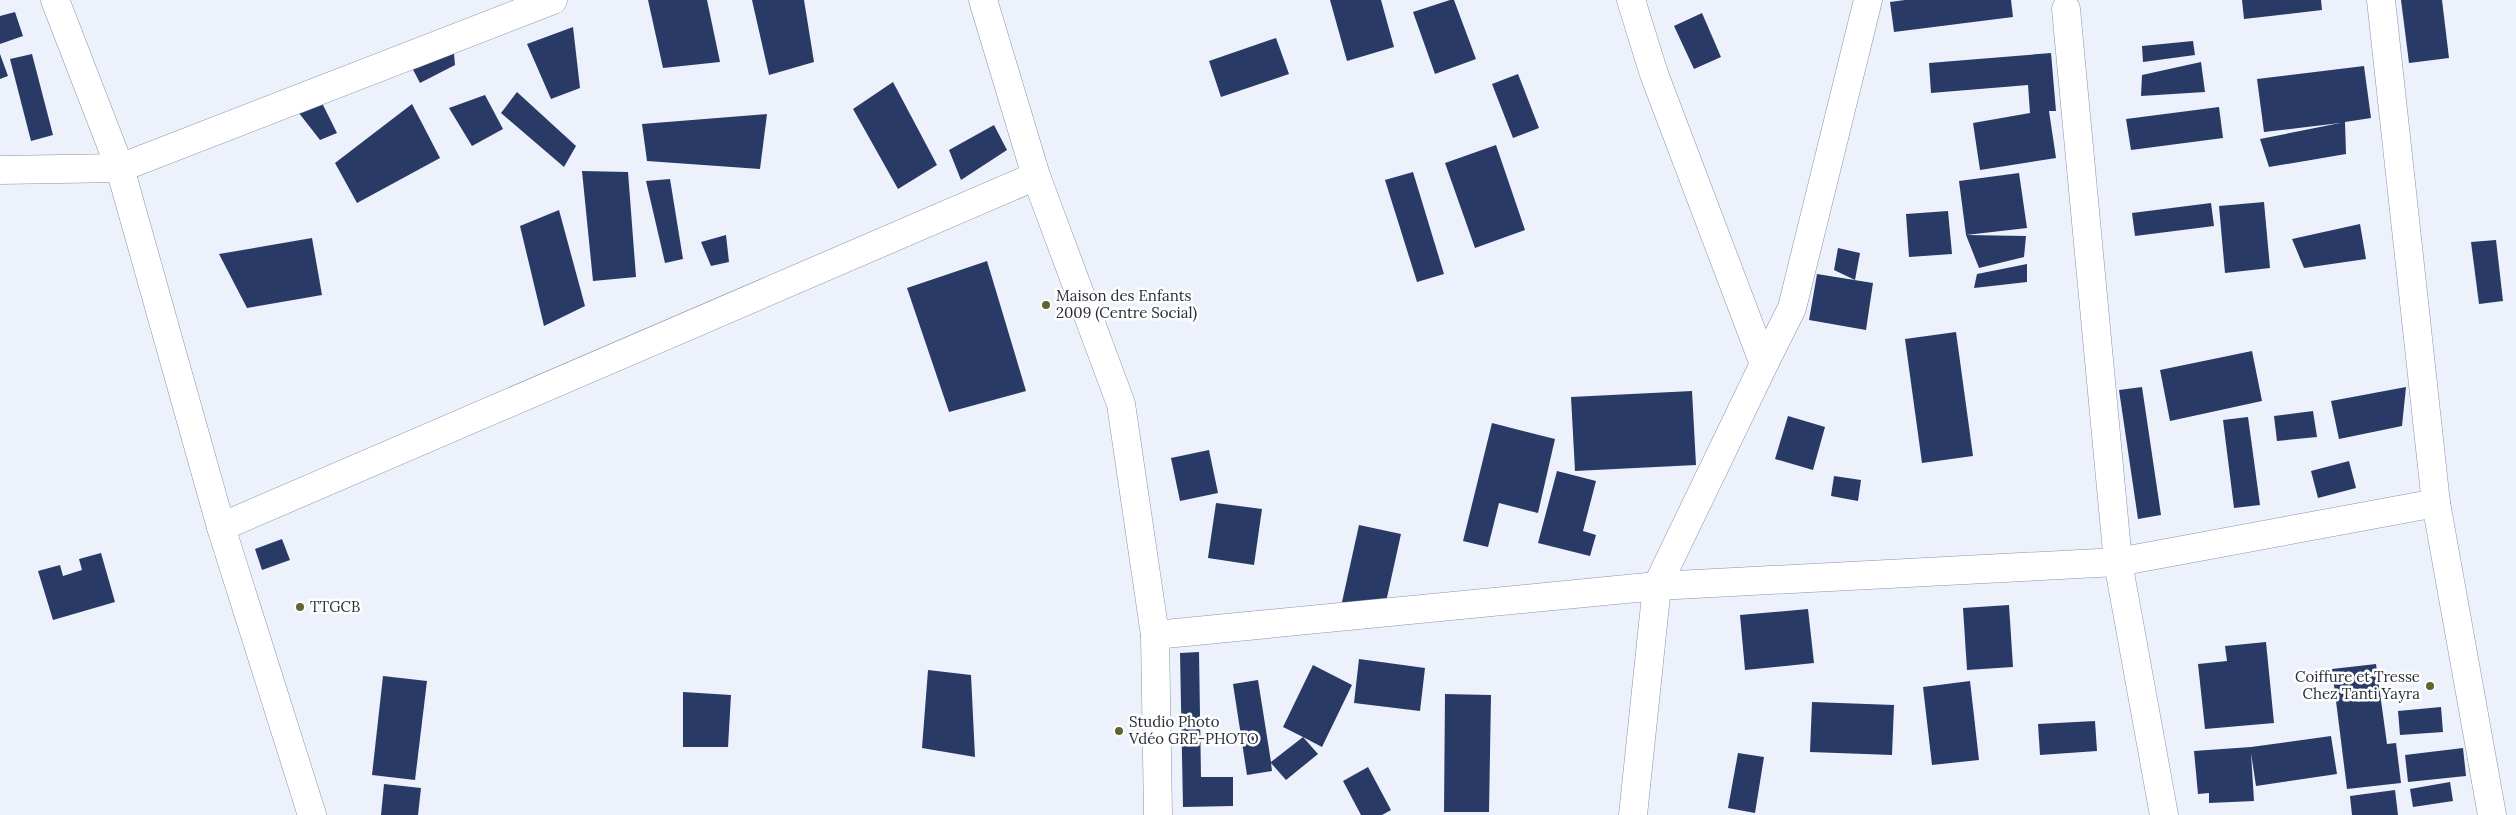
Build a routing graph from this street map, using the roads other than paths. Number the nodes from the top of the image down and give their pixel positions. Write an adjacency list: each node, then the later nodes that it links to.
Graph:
1 (55, 0): 8 (street)
2 (554, 0): 8 (street)
3 (983, 0): 10 (street)
4 (1631, 0): 11 (street)
5 (1868, 0): 11 (street)
6 (2381, 0): 12 (street)
7 (2066, 8): 14 (street)
8 (120, 168): 9 (street); 13 (street)
9 (0, 170)
10 (1036, 176): 13 (street); 16 (street)
11 (1764, 364): 15 (street)
12 (2436, 503): 14 (street); 21 (street)
13 (221, 527): 17 (street)
14 (2118, 562): 15 (street); 20 (street)
15 (1657, 586): 16 (street); 19 (street)
16 (1155, 635): 18 (street)
17 (312, 815)
18 (1158, 815)
19 (1633, 815)
20 (2164, 815)
21 (2492, 815)

